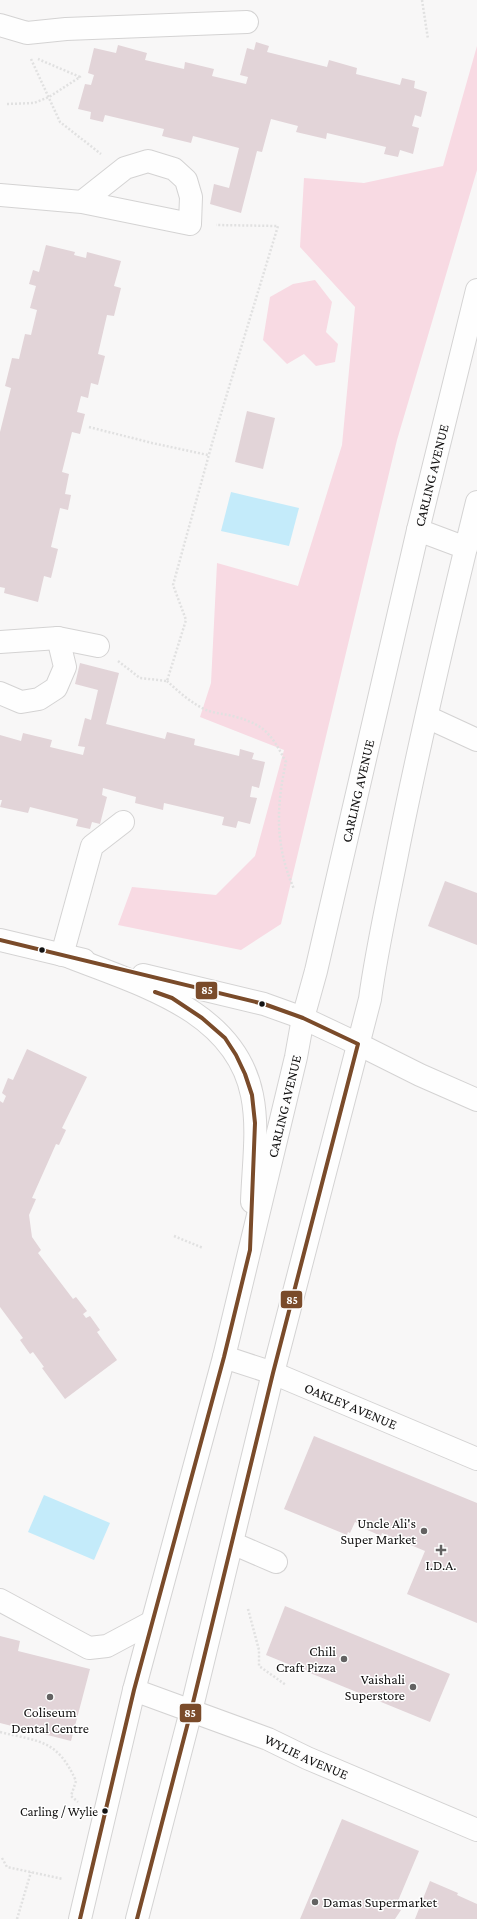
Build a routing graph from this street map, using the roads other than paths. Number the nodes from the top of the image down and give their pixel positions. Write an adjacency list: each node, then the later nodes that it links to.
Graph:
1 (247, 22): 2 (main road)
2 (0, 25)
3 (0, 195): 4 (main road)
4 (82, 202): 4 (main road)
5 (477, 290): 7 (main road, CARLING AVENUE)
6 (477, 502): 8 (main road)
7 (418, 530): 8 (main road); 18 (main road, CARLING AVENUE)
8 (466, 548): 13 (main road)
9 (58, 638): 10 (main road); 11 (main road); 12 (main road)
10 (0, 642)
11 (98, 646)
12 (0, 693)
13 (427, 717): 14 (main road); 19 (main road)
14 (477, 740)
15 (123, 822): 17 (main road)
16 (0, 940): 17 (main road)
17 (66, 956): 18 (main road); 21 (main road)
18 (303, 1018): 19 (main road); 21 (main road, CARLING AVENUE)
19 (358, 1044): 20 (main road); 23 (main road)
20 (477, 1100)
21 (250, 1250): 22 (main road, CARLING AVENUE)
22 (224, 1357): 23 (main road, OAKLEY AVENUE); 28 (main road, CARLING AVENUE)
23 (274, 1373): 24 (main road, OAKLEY AVENUE); 25 (main road)
24 (477, 1459)
25 (232, 1543): 26 (main road); 30 (main road)
26 (276, 1562)
27 (0, 1600): 28 (main road)
28 (152, 1622): 29 (main road, CARLING AVENUE)
29 (134, 1690): 30 (main road, WYLIE AVENUE); 32 (main road, CARLING AVENUE)
30 (191, 1711): 31 (main road, WYLIE AVENUE); 33 (main road)
31 (477, 1830)
32 (80, 1919)
33 (137, 1919)

